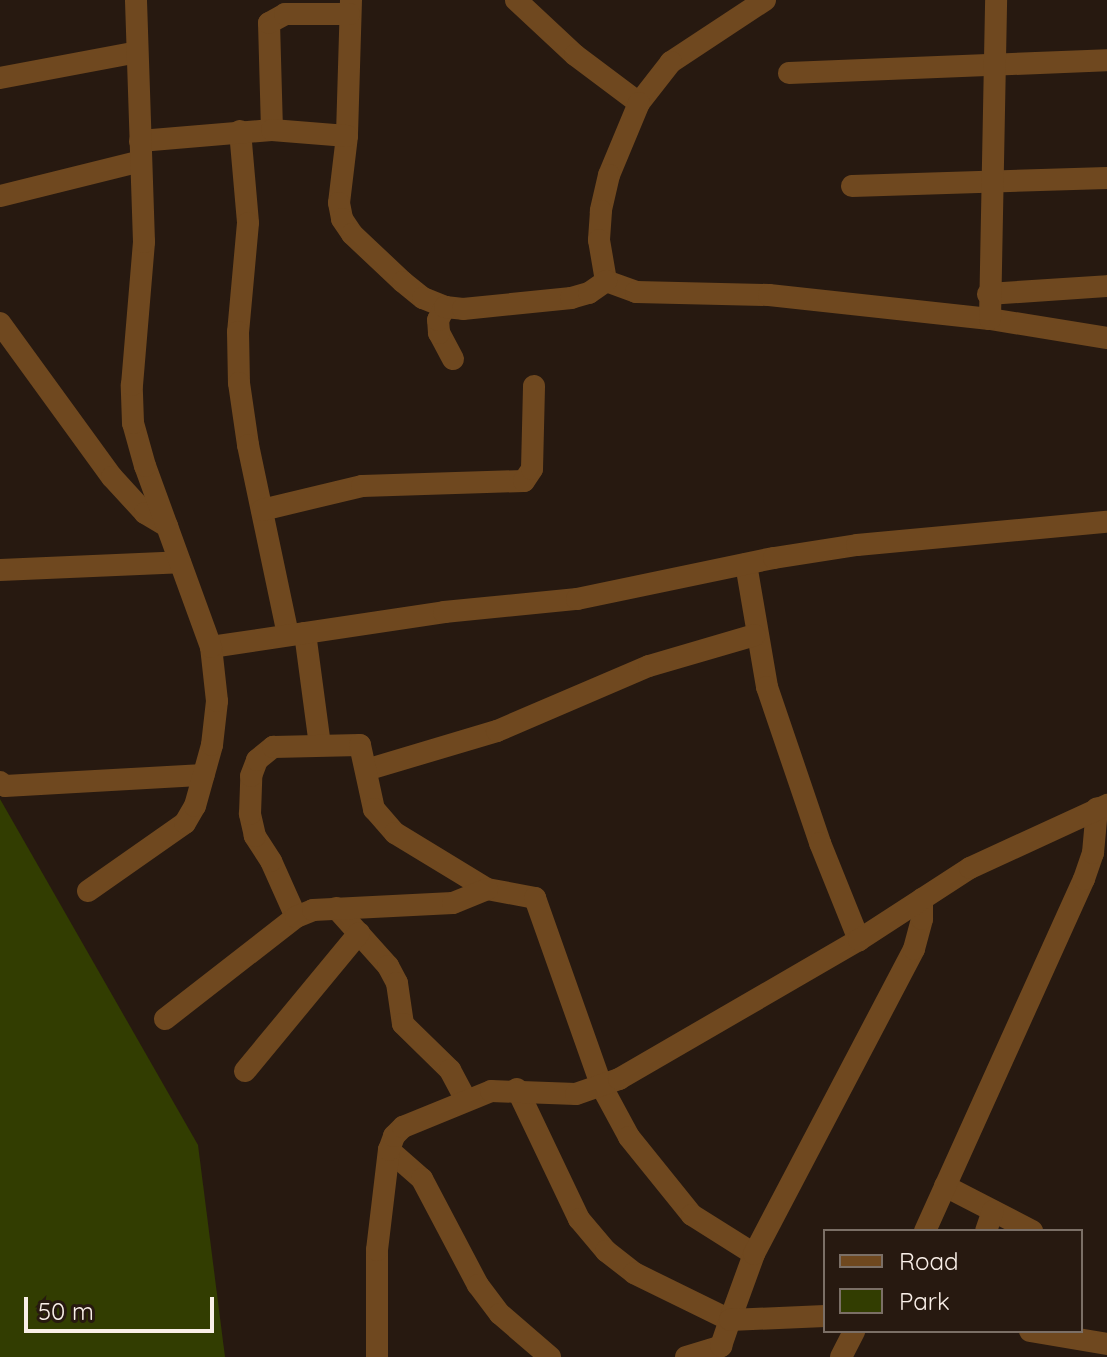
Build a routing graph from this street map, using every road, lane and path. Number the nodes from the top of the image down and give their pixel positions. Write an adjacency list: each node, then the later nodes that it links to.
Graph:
1 (136, 0): 6 (street)
2 (516, 0): 11 (street)
3 (765, 0): 11 (street)
4 (996, 0): 8 (street)
5 (350, 7): 12 (street); 14 (street)
6 (137, 52): 10 (street); 15 (street)
7 (1107, 60): 8 (street)
8 (995, 65): 9 (street); 17 (street)
9 (789, 73)
10 (0, 78)
11 (639, 103): 20 (street)
12 (272, 130): 13 (street); 14 (street)
13 (240, 131): 15 (street); 29 (street)
14 (347, 136): 23 (street)
15 (141, 151): 19 (street); 31 (street)
16 (1107, 178): 17 (street)
17 (991, 181): 18 (street); 22 (street)
18 (852, 186)
19 (0, 196)
20 (606, 281): 23 (street); 24 (street)
21 (1107, 286): 22 (street)
22 (988, 294): 24 (street)
23 (445, 307): 27 (street)
24 (990, 319): 26 (street)
25 (0, 323): 31 (street)
26 (1107, 338)
27 (453, 359)
28 (534, 386): 29 (street)
29 (262, 510): 35 (street)
30 (1107, 522): 33 (street)
31 (167, 526): 32 (street)
32 (180, 562): 34 (street); 37 (street)
33 (746, 564): 35 (street); 36 (street)
34 (0, 570)
35 (297, 634): 37 (street); 38 (street)
36 (755, 635): 39 (street); 49 (street)
37 (211, 647): 40 (street)
38 (320, 745): 39 (street); 47 (street)
39 (366, 770): 43 (street)
40 (204, 775): 41 (street); 44 (street)
41 (0, 782)
42 (1102, 806): 45 (street); 56 (street)
43 (487, 889): 46 (street); 52 (street)
44 (88, 891)
45 (922, 899): 49 (street); 60 (street)
46 (336, 908): 47 (street); 48 (street)
47 (296, 917): 50 (street)
48 (359, 933): 51 (street); 54 (street)
49 (859, 940): 52 (street)
50 (165, 1019)
51 (245, 1071)
52 (602, 1087): 53 (street); 60 (street)
53 (517, 1089): 54 (street); 62 (street)
54 (466, 1100): 55 (street)
55 (389, 1150): 67 (street); 68 (street)
56 (945, 1186): 57 (street); 58 (street)
57 (989, 1221): 59 (street)
58 (926, 1229)
59 (1023, 1229)
60 (754, 1254): 62 (street)
61 (823, 1316): 62 (street)
62 (730, 1320): 66 (street)
63 (853, 1333): 70 (street)
64 (1042, 1333): 65 (street)
65 (1107, 1344)
66 (718, 1352): 69 (street)
67 (377, 1357)
68 (550, 1357)
69 (686, 1357)
70 (841, 1357)

